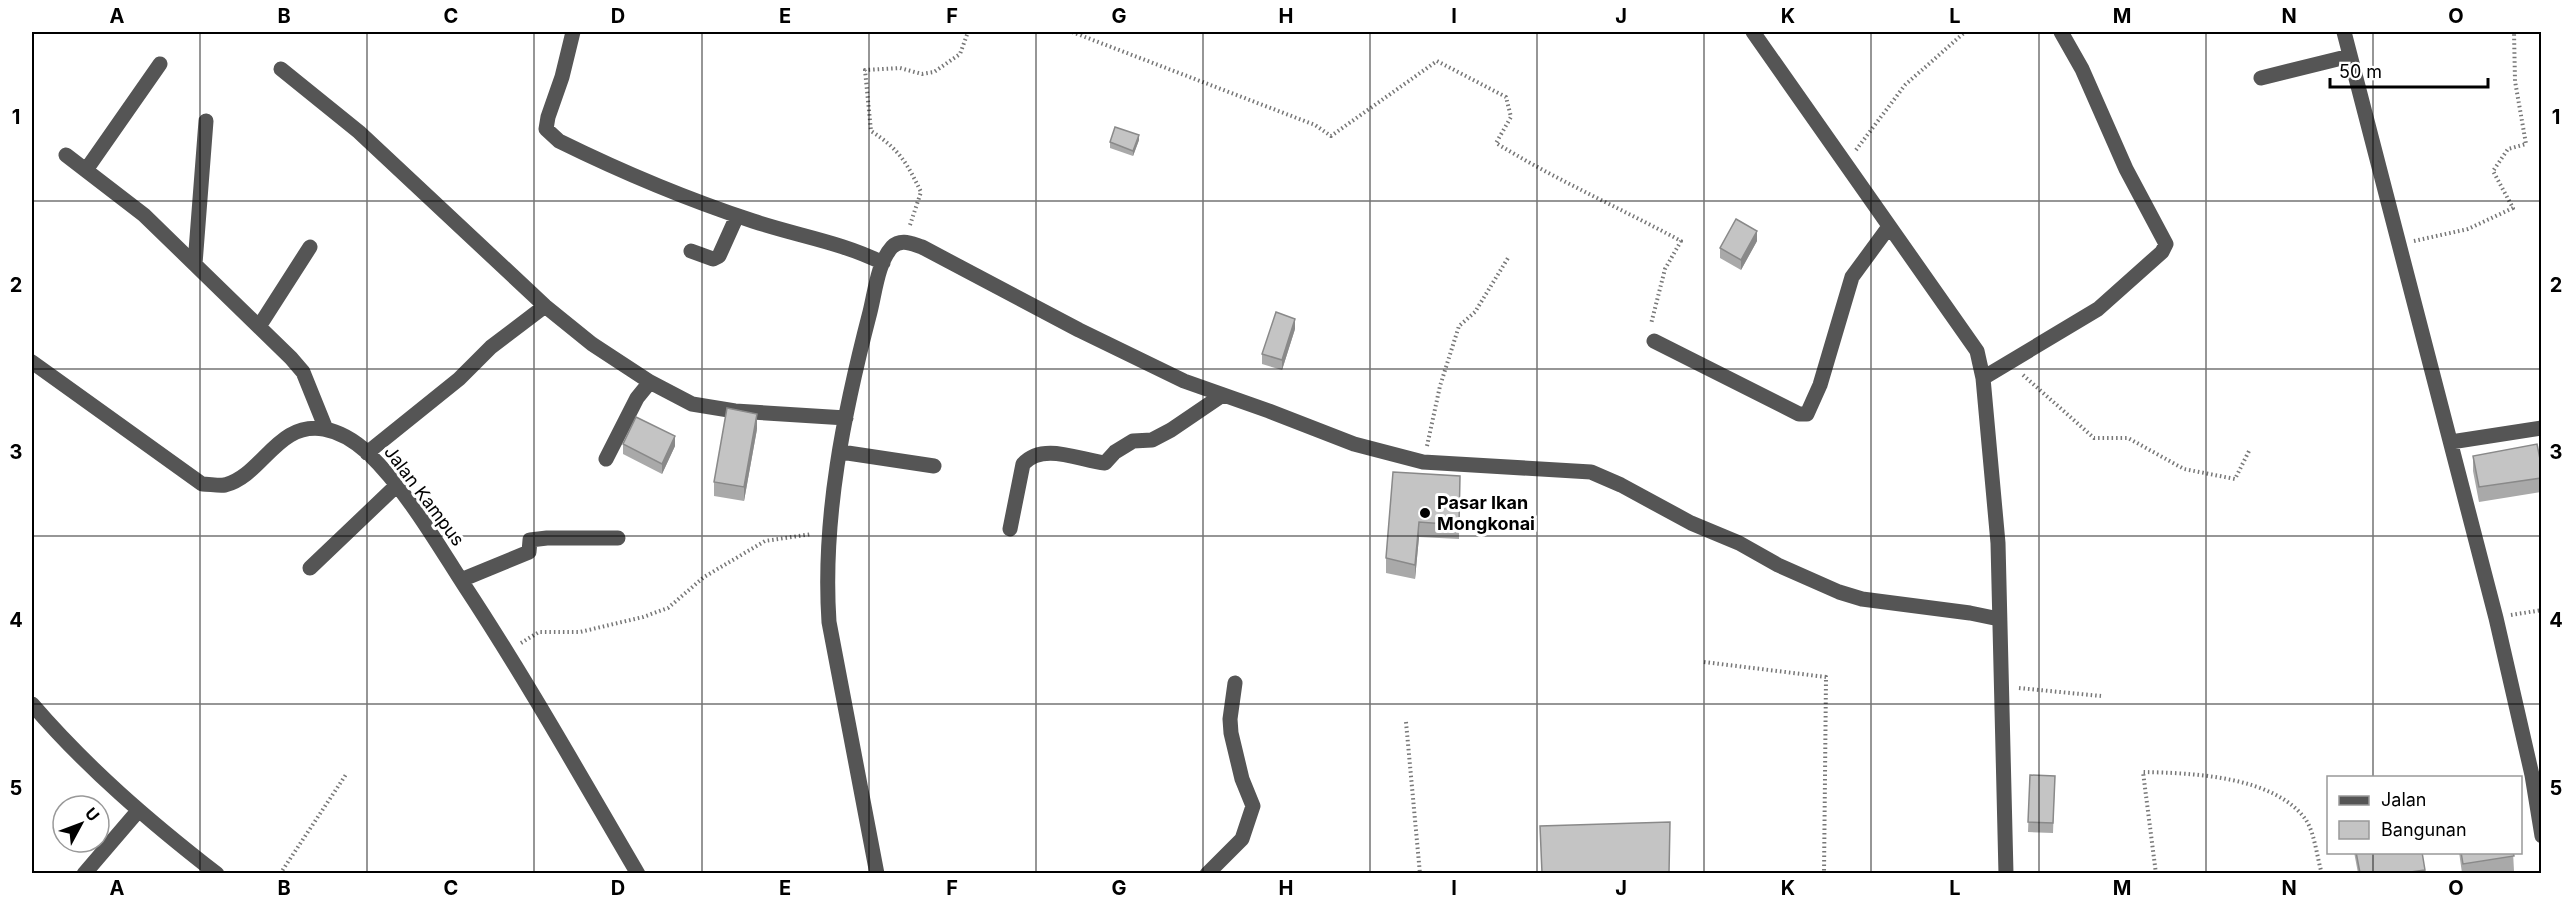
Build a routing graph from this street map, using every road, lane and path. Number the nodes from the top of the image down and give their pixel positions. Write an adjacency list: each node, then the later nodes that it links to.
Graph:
1 (573, 32): 17 (street)
2 (968, 32): 19 (path)
3 (1072, 32): 28 (path)
4 (1753, 32): 15 (street)
5 (1965, 32): 15 (path)
6 (2061, 32): 30 (street)
7 (2344, 32): 9 (street)
8 (2514, 32): 20 (path)
9 (2350, 56): 12 (street); 20 (street)
10 (160, 64): 16 (street)
11 (281, 69): 26 (street)
12 (2261, 78)
13 (206, 122): 25 (street)
14 (66, 155): 16 (street)
15 (1846, 164): 18 (street)
16 (86, 170): 25 (street)
17 (737, 216): 22 (street); 24 (street)
18 (1888, 228): 28 (street); 31 (street)
19 (904, 242): 24 (street); 33 (street)
20 (2397, 244): 37 (street)
21 (310, 247): 27 (street)
22 (691, 251)
23 (1508, 258): 42 (path)
24 (883, 263): 34 (street)
25 (195, 264): 27 (street)
26 (545, 306): 32 (street); 40 (street)
27 (260, 326): 36 (street)
28 (1654, 341)
29 (32, 362): 36 (street)
30 (2010, 362): 31 (street); 38 (path)
31 (1983, 378): 52 (street)
32 (650, 382): 34 (street); 41 (street)
33 (1221, 396): 42 (street); 45 (street)
34 (846, 418): 39 (street)
35 (2541, 428): 37 (street)
36 (326, 429): 40 (street, Jalan Kampus)
37 (2451, 442): 51 (street)
38 (2250, 449)
39 (841, 452): 43 (street); 46 (street)
40 (367, 453): 44 (street, Jalan Kampus)
41 (606, 459)
42 (1423, 462): 52 (street)
43 (934, 466)
44 (396, 486): 48 (street); 49 (street, Jalan Kampus)
45 (1010, 529)
46 (830, 531): 53 (path); 68 (street)
47 (618, 538): 49 (street)
48 (310, 568)
49 (461, 580): 53 (street, Jalan Kampus)
50 (2541, 610): 51 (path)
51 (2494, 613): 61 (street)
52 (1999, 619): 56 (street)
53 (507, 651): 67 (street, Jalan Kampus)
54 (1704, 662): 71 (path)
55 (1235, 683): 69 (street)
56 (2001, 686): 57 (path); 72 (street)
57 (2102, 696)
58 (32, 704): 62 (street)
59 (1406, 722): 70 (path)
60 (346, 773): 66 (path)
61 (2537, 775): 63 (street)
62 (138, 811): 64 (street); 65 (street)
63 (2541, 837)
64 (84, 873)
65 (217, 873)
66 (280, 873)
67 (638, 873)
68 (877, 873)
69 (1207, 873)
70 (1420, 873)
71 (1824, 873)
72 (2006, 873)
73 (2156, 873): 74 (path)
74 (2322, 873)

